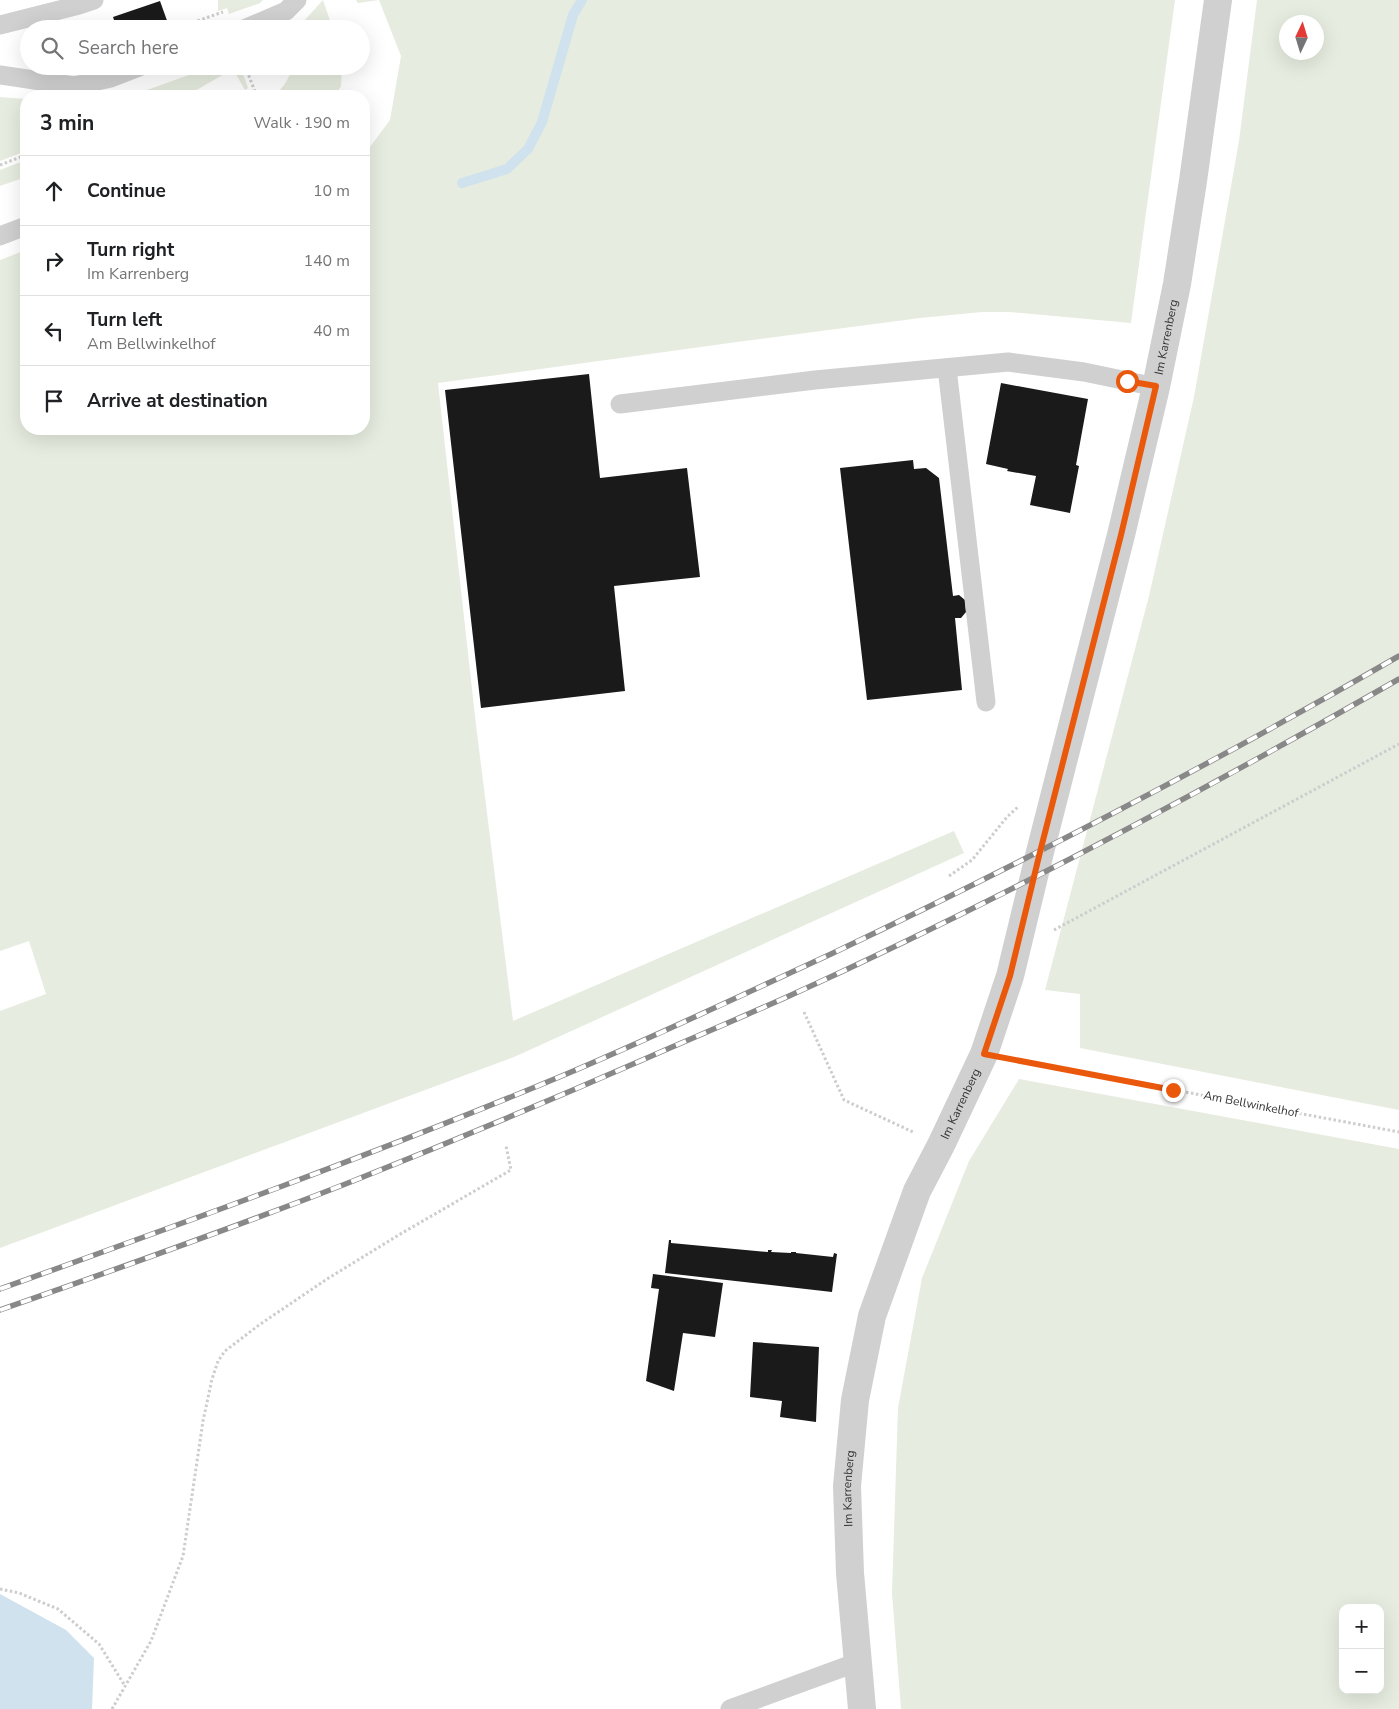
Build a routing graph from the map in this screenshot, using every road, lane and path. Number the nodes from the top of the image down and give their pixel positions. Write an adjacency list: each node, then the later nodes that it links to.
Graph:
1 (94, 0): 7 (lane)
2 (1218, 0): 17 (street, Im Karrenberg)
3 (292, 6): 6 (lane)
4 (225, 11): 5 (path)
5 (200, 20)
6 (263, 20)
7 (0, 25)
8 (0, 75): 9 (lane)
9 (119, 75)
10 (249, 75): 11 (path)
11 (254, 90)
12 (20, 158): 13 (path)
13 (0, 165)
14 (20, 228): 15 (lane)
15 (0, 236)
16 (947, 368): 17 (lane); 18 (lane); 19 (lane)
17 (1156, 386): 23 (street, Im Karrenberg)
18 (620, 404)
19 (986, 702)
20 (1399, 744): 23 (path)
21 (1021, 805): 22 (path)
22 (949, 876)
23 (1016, 949): 25 (street, Im Karrenberg)
24 (804, 1012): 27 (path)
25 (984, 1054): 26 (path, Am Bellwinkelhof); 27 (street, Im Karrenberg)
26 (1399, 1132)
27 (941, 1145): 30 (street, Im Karrenberg)
28 (506, 1146): 31 (path)
29 (0, 1588): 31 (path)
30 (858, 1662): 33 (lane); 34 (street, Im Karrenberg)
31 (125, 1686): 32 (path)
32 (112, 1709)
33 (730, 1709)
34 (862, 1709)

